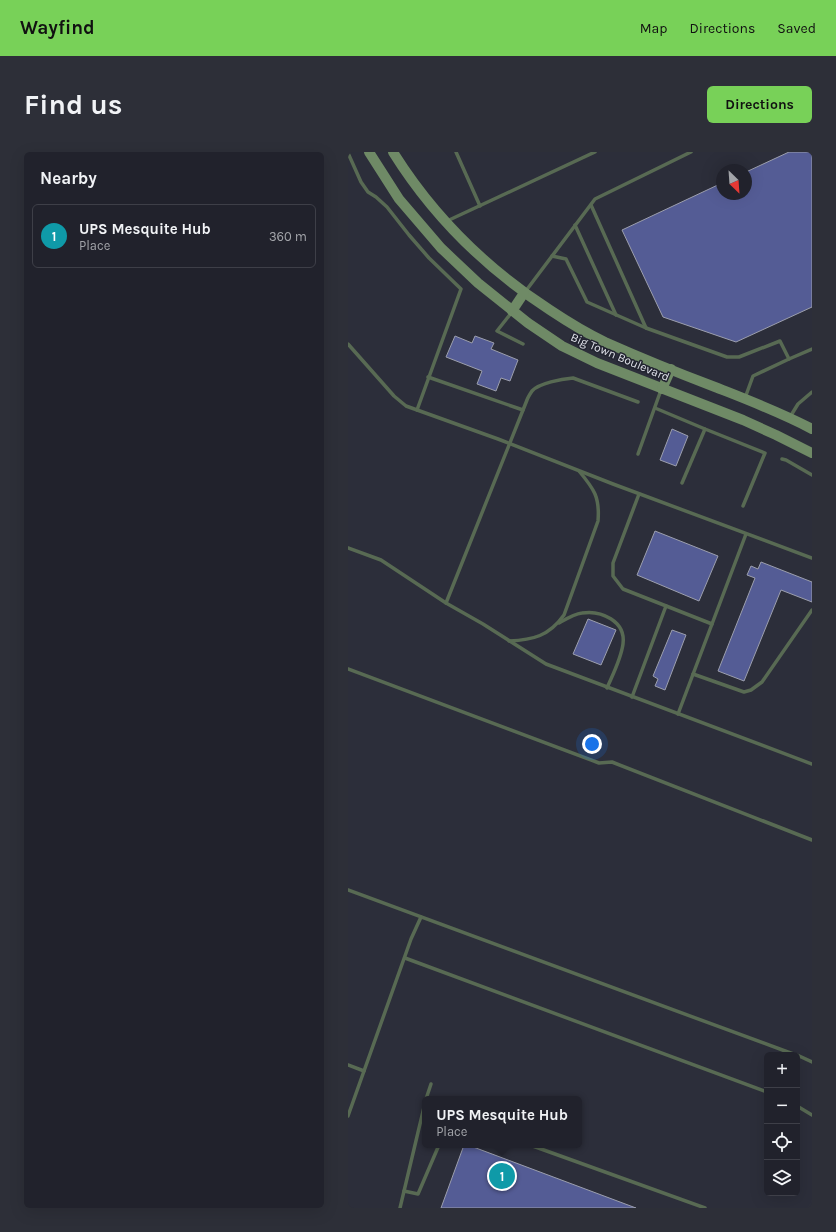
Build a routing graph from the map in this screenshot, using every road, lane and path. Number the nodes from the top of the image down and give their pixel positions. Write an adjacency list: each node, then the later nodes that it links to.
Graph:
1 (369, 152): 13 (main road, Big Town Boulevard)
2 (393, 152): 9 (main road, Big Town Boulevard)
3 (456, 152): 8 (lane)
4 (595, 152): 8 (lane)
5 (691, 152): 7 (lane)
6 (348, 153): 21 (lane)
7 (591, 205): 10 (lane); 15 (lane)
8 (480, 206): 9 (lane)
9 (446, 222): 12 (main road, Big Town Boulevard)
10 (575, 225): 11 (lane); 14 (lane)
11 (552, 256): 12 (lane); 14 (lane)
12 (524, 293): 13 (main road); 20 (main road, Big Town Boulevard)
13 (512, 311): 17 (lane); 22 (main road, Big Town Boulevard)
14 (616, 315): 15 (lane)
15 (646, 328): 19 (lane)
16 (348, 344): 27 (lane)
17 (523, 344)
18 (812, 349): 19 (lane)
19 (789, 359): 24 (lane)
20 (670, 369): 22 (main road); 24 (main road, Big Town Boulevard)
21 (428, 377): 27 (lane); 28 (lane)
22 (662, 389): 26 (lane); 33 (main road, Big Town Boulevard)
23 (812, 392): 29 (lane)
24 (745, 398): 29 (main road, Big Town Boulevard)
25 (638, 402): 28 (lane)
26 (655, 408): 30 (lane); 34 (lane)
27 (417, 410): 32 (lane)
28 (523, 410): 32 (lane)
29 (790, 417): 31 (main road, Big Town Boulevard)
30 (705, 429): 38 (lane); 40 (lane)
31 (812, 429)
32 (510, 444): 36 (lane); 44 (lane)
33 (812, 453)
34 (638, 454)
35 (782, 459): 37 (lane)
36 (579, 471): 39 (lane); 47 (lane)
37 (812, 475)
38 (682, 483)
39 (639, 494): 41 (lane); 45 (lane)
40 (743, 506)
41 (746, 534): 43 (lane); 48 (lane)
42 (348, 548): 44 (lane)
43 (812, 558)
44 (446, 603): 49 (lane)
45 (666, 606): 48 (lane); 53 (lane)
46 (812, 610): 51 (lane)
47 (557, 624): 49 (lane); 52 (lane)
48 (712, 624): 51 (lane)
49 (508, 642): 52 (lane)
50 (348, 669): 56 (lane)
51 (693, 674): 54 (lane)
52 (607, 688): 53 (lane)
53 (632, 697): 54 (lane)
54 (678, 714): 55 (lane)
55 (812, 764)
56 (812, 840)
57 (348, 890): 58 (lane)
58 (421, 917): 59 (lane); 60 (lane)
59 (405, 958): 64 (lane); 66 (lane)
60 (788, 1052)
61 (800, 1057): 62 (lane)
62 (812, 1062)
63 (348, 1065): 64 (lane)
64 (364, 1071): 70 (lane)
65 (431, 1084): 67 (lane)
66 (764, 1091)
67 (427, 1096)
68 (800, 1108): 69 (lane)
69 (812, 1115)
70 (348, 1116)
71 (422, 1116): 74 (lane)
72 (438, 1148): 74 (lane)
73 (538, 1148): 76 (lane)
74 (404, 1191): 75 (lane)
75 (400, 1208)
76 (705, 1208)

